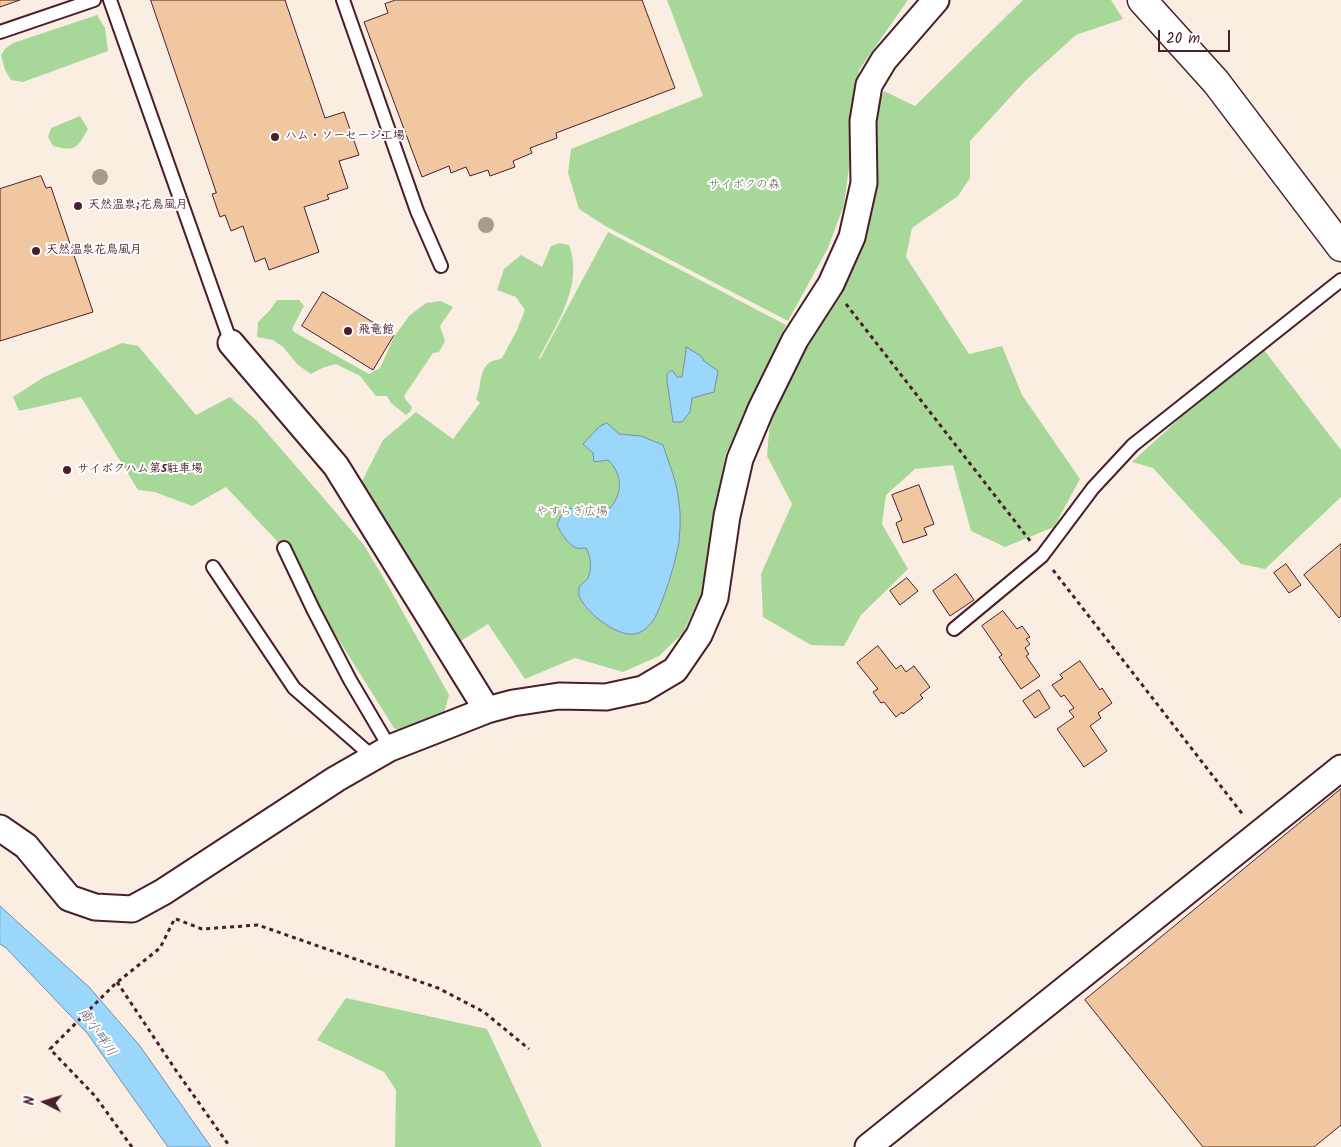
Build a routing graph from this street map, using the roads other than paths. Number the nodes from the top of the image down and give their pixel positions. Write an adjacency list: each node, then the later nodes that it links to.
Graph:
1 (94, 0): 6 (lane)
2 (110, 0): 10 (lane)
3 (343, 0): 8 (lane)
4 (936, 0): 14 (street)
5 (1142, 0): 7 (street)
6 (0, 32)
7 (1341, 247)
8 (441, 266)
9 (1341, 280): 13 (lane)
10 (231, 343): 14 (street)
11 (284, 548): 15 (lane)
12 (214, 567): 15 (lane)
13 (954, 629)
14 (487, 710): 15 (street)
15 (382, 753): 17 (street)
16 (1341, 768): 18 (street)
17 (0, 828)
18 (868, 1147)

